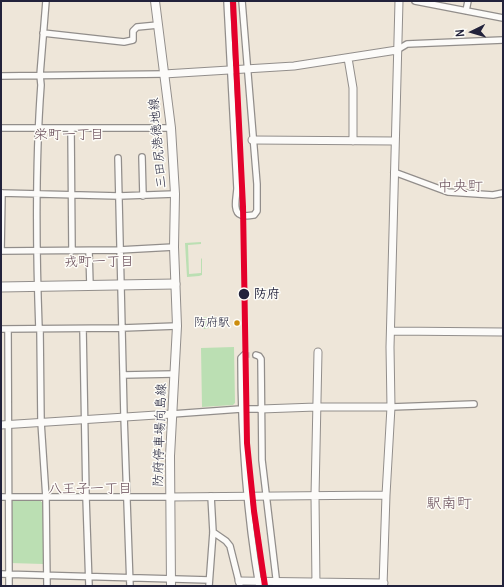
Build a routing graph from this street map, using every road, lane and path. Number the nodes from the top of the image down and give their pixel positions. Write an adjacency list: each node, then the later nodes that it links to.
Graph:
1 (46, 1): 11 (street)
2 (155, 1): 10 (main road, 三田尻港徳地線)
3 (227, 1): 15 (street)
4 (242, 1): 16 (street)
5 (399, 1): 13 (street)
6 (415, 1): 8 (street)
7 (468, 1): 8 (street)
8 (466, 11): 9 (street)
9 (503, 18)
10 (158, 25): 11 (street); 17 (main road, 三田尻港徳地線)
11 (43, 33): 18 (street)
12 (503, 40): 13 (street)
13 (397, 50): 14 (street); 26 (street)
14 (348, 58): 16 (street); 25 (street)
15 (230, 69): 16 (street); 17 (street); 24 (street)
16 (247, 69): 24 (street)
17 (164, 74): 18 (street); 22 (main road, 三田尻港徳地線)
18 (40, 75): 19 (street); 23 (street)
19 (1, 76)
20 (1, 128): 23 (street)
21 (72, 128): 22 (street); 23 (street); 34 (street)
22 (171, 128): 33 (main road, 三田尻港徳地線)
23 (38, 129): 32 (street)
24 (252, 140): 25 (street)
25 (353, 141): 26 (street)
26 (395, 141): 29 (street)
27 (142, 157): 36 (street)
28 (118, 158): 35 (street)
29 (394, 172): 31 (street); 54 (street)
30 (2, 193): 32 (street); 39 (street)
31 (503, 193)
32 (36, 194): 34 (street); 40 (street)
33 (175, 194): 36 (street); 37 (main road, 三田尻港徳地線)
34 (72, 195): 35 (street); 41 (street)
35 (119, 196): 36 (street); 38 (street)
36 (143, 196)
37 (174, 247): 38 (street); 43 (main road, 三田尻港徳地線)
38 (119, 250): 42 (street); 44 (street)
39 (1, 251): 40 (street)
40 (36, 251): 41 (street); 45 (street)
41 (72, 251): 42 (street)
42 (89, 251): 46 (street)
43 (175, 284): 44 (main road); 48 (main road, 防府停車場向島線)
44 (121, 285): 46 (main road); 50 (street)
45 (37, 286): 46 (main road); 47 (main road); 53 (street)
46 (90, 286)
47 (1, 287)
48 (177, 326): 50 (street); 59 (main road, 防府停車場向島線)
49 (83, 328): 50 (street); 53 (street); 68 (street)
50 (122, 328): 60 (street)
51 (1, 329): 52 (street)
52 (8, 329): 53 (street); 70 (street)
53 (39, 329): 69 (street)
54 (391, 331): 55 (street); 63 (street)
55 (503, 332)
56 (318, 352): 62 (street)
57 (244, 355): 64 (street)
58 (256, 355): 65 (street)
59 (174, 374): 60 (street); 66 (main road, 防府停車場向島線)
60 (123, 375): 67 (street)
61 (474, 404): 63 (street)
62 (316, 407): 63 (street); 65 (street); 75 (street)
63 (391, 407): 71 (street)
64 (241, 409): 65 (street); 66 (street); 73 (street)
65 (261, 409): 74 (street)
66 (172, 414): 67 (street); 79 (main road, 防府停車場向島線)
67 (124, 416): 68 (street); 78 (street)
68 (84, 419): 69 (street); 77 (street)
69 (41, 422): 70 (street); 81 (street)
70 (5, 425): 76 (street)
71 (386, 495): 75 (street); 94 (street)
72 (211, 496): 73 (street); 79 (street); 82 (street)
73 (247, 496): 74 (street); 90 (street)
74 (266, 496): 75 (street); 92 (street)
75 (315, 496): 93 (street)
76 (9, 497): 80 (street); 81 (street); 84 (street)
77 (86, 497): 78 (street); 81 (street); 86 (street)
78 (127, 497): 79 (street); 87 (street)
79 (170, 497): 89 (main road, 防府停車場向島線)
80 (1, 498)
81 (46, 498): 85 (street)
82 (213, 532): 88 (street); 91 (street)
83 (1, 574): 84 (street)
84 (9, 574): 85 (street); 95 (street)
85 (46, 575): 86 (street); 96 (street)
86 (89, 575): 87 (street); 97 (street)
87 (130, 577): 89 (street); 98 (street)
88 (209, 580): 89 (street); 99 (street)
89 (171, 582)
90 (259, 583): 91 (street); 92 (street)
91 (240, 584)
92 (277, 584): 93 (street)
93 (316, 584): 94 (street)
94 (384, 585)
95 (9, 586)
96 (47, 586)
97 (89, 586)
98 (130, 586)
99 (209, 586)

